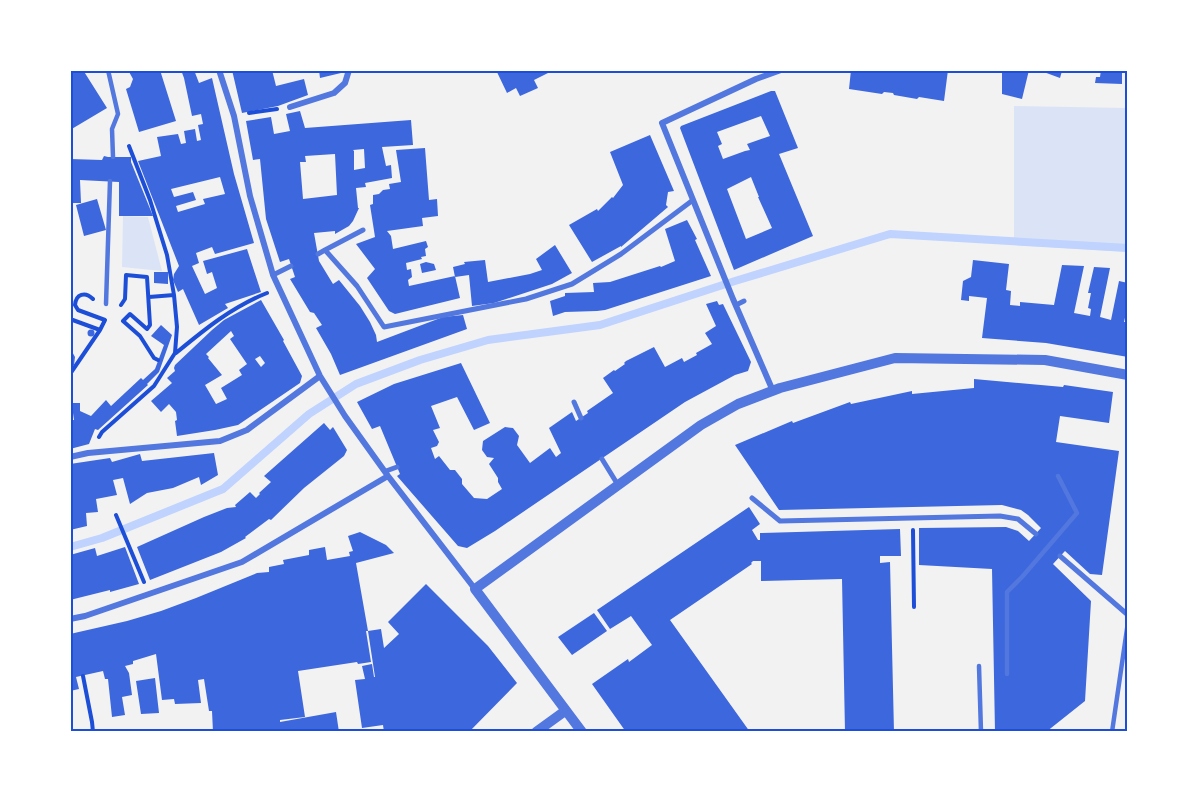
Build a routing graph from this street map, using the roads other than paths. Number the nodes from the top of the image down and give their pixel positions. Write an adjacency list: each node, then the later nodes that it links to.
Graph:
1 (108, 70): 6 (lane)
2 (219, 70): 13 (street)
3 (349, 70): 5 (street)
4 (781, 70): 8 (street)
5 (290, 107)
6 (113, 157)
7 (110, 182): 16 (lane)
8 (693, 200): 10 (street); 15 (street)
9 (363, 230): 10 (street)
10 (325, 250): 11 (street)
11 (318, 254)
12 (291, 266): 13 (street)
13 (273, 275): 18 (street)
14 (744, 301): 15 (street)
15 (734, 302): 19 (street)
16 (106, 304)
17 (1128, 375): 19 (street)
18 (320, 376): 22 (street); 25 (street)
19 (773, 391): 27 (street)
20 (574, 402): 21 (street)
21 (581, 418)
22 (70, 457)
23 (602, 459): 27 (street)
24 (397, 467): 25 (street)
25 (387, 473): 31 (street); 33 (street)
26 (1058, 476): 36 (lane)
27 (618, 485): 31 (street)
28 (752, 498): 29 (street)
29 (1036, 534)
30 (1060, 556): 32 (street)
31 (475, 589): 37 (street)
32 (1128, 615)
33 (70, 619)
34 (1128, 622): 41 (lane)
35 (979, 666): 40 (lane)
36 (1007, 674)
37 (565, 711): 38 (street); 39 (street)
38 (536, 732)
39 (582, 732)
40 (981, 732)
41 (1112, 732)

